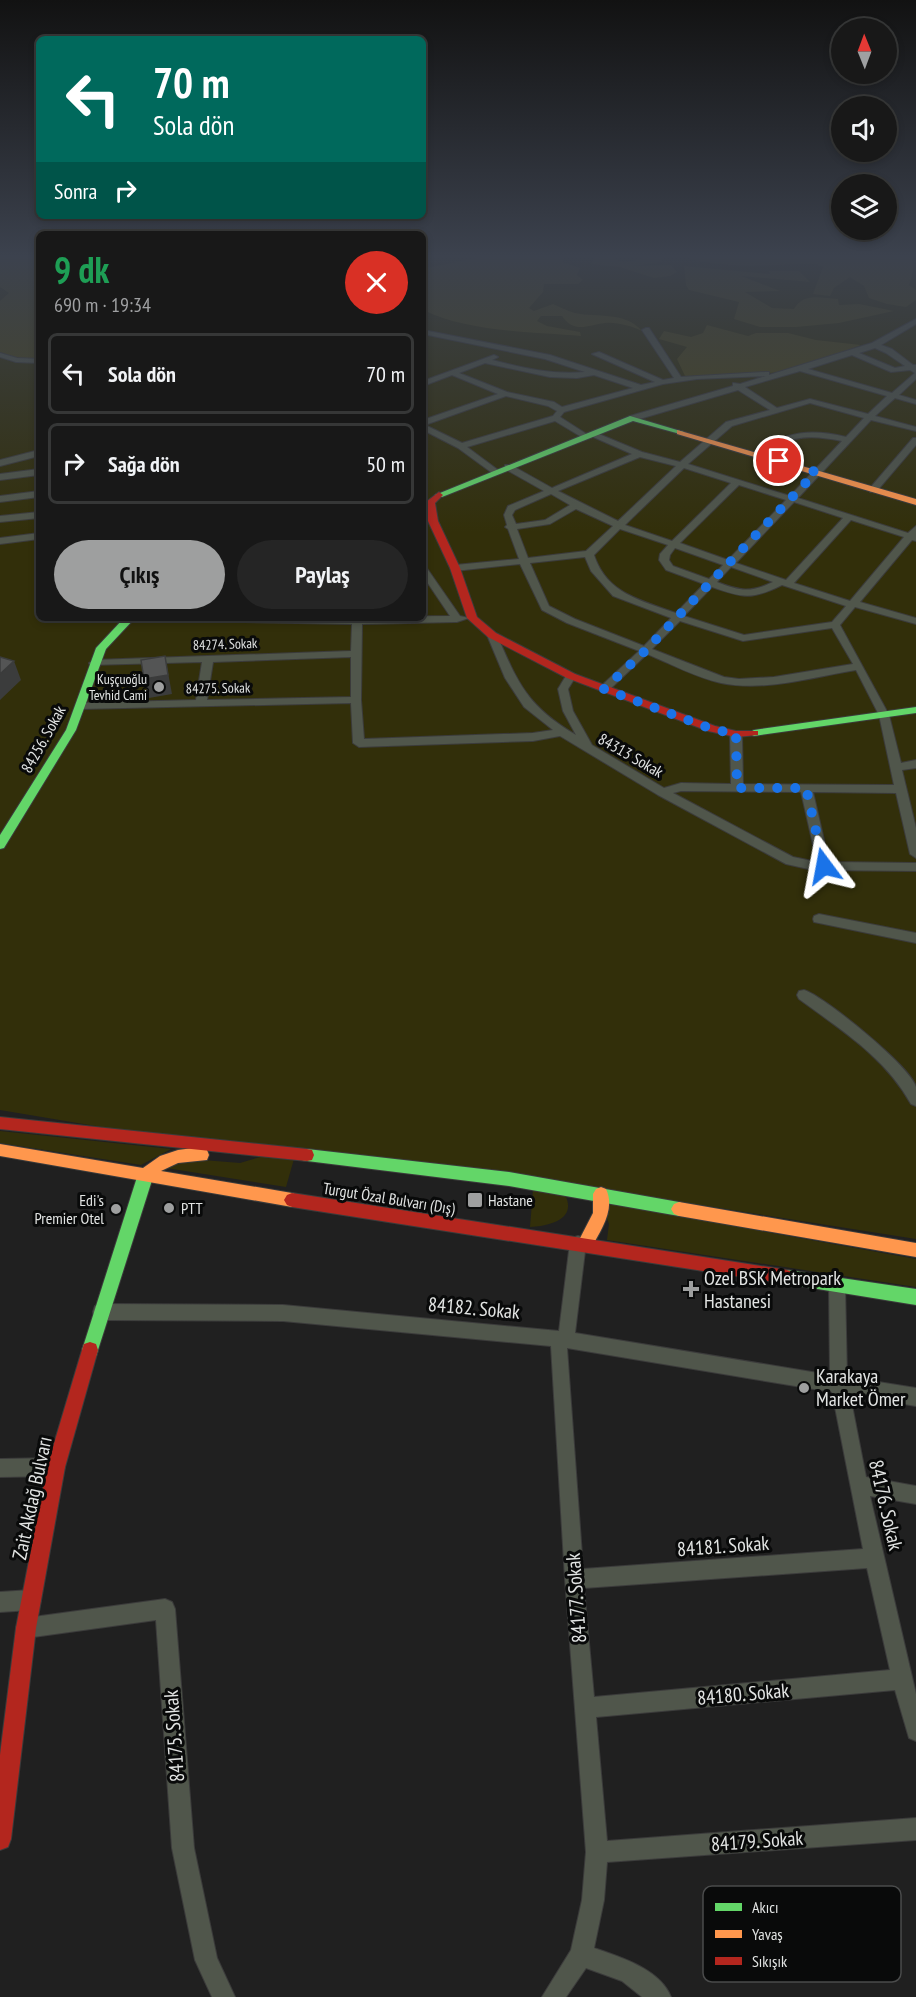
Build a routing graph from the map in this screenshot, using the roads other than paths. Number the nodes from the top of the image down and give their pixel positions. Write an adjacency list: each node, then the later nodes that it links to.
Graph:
1 (499, 347): 5 (street)
2 (658, 347): 17 (street)
3 (869, 347): 6 (street)
4 (880, 347): 12 (street)
5 (513, 350): 9 (street); 15 (street)
6 (853, 353): 11 (street); 12 (street)
7 (596, 354): 18 (street)
8 (0, 355): 10 (street)
9 (486, 361): 14 (street); 15 (street)
10 (36, 362)
11 (800, 369): 13 (street); 23 (street)
12 (915, 370): 23 (street)
13 (787, 372): 16 (street); 21 (street)
14 (453, 373): 19 (street); 22 (street)
15 (596, 374): 20 (street)
16 (724, 377): 17 (street); 21 (street)
17 (679, 379): 18 (street)
18 (662, 382): 20 (street)
19 (426, 383)
20 (640, 388): 26 (street)
21 (740, 388): 25 (street); 28 (street)
22 (505, 394): 26 (street); 29 (street)
23 (891, 396): 24 (street); 27 (street)
24 (916, 402)
25 (775, 410): 27 (street); 33 (street)
26 (559, 414): 32 (street); 36 (street)
27 (869, 417): 31 (street); 34 (street)
28 (633, 418): 32 (street); 33 (street)
29 (426, 424)
30 (426, 427): 36 (street)
31 (916, 429)
32 (590, 435): 38 (street); 42 (street)
33 (708, 440): 39 (street); 41 (street)
34 (848, 440): 39 (street); 44 (street)
35 (916, 440): 48 (street)
36 (461, 446): 42 (street)
37 (36, 454): 40 (street)
38 (639, 454): 41 (street); 47 (street)
39 (761, 456): 44 (street)
40 (0, 463)
41 (683, 465): 46 (street); 58 (street)
42 (501, 469): 47 (street); 57 (street)
43 (36, 472): 45 (street)
44 (816, 472): 48 (street); 51 (street)
45 (0, 477)
46 (737, 482): 51 (street); 63 (street)
47 (550, 490): 53 (street); 59 (street)
48 (873, 490): 52 (street)
49 (36, 494): 50 (street)
50 (0, 499)
51 (792, 500): 55 (street); 66 (street)
52 (916, 502)
53 (576, 505): 58 (street); 59 (street)
54 (36, 515): 56 (street)
55 (849, 517): 60 (street); 70 (street)
56 (0, 519)
57 (428, 519): 67 (street)
58 (620, 526): 63 (street); 64 (street)
59 (510, 527): 65 (street)
60 (914, 534): 73 (street)
61 (36, 536): 62 (street)
62 (0, 541)
63 (673, 544): 66 (street); 69 (street)
64 (589, 554): 65 (street); 74 (street)
65 (525, 562): 67 (street); 83 (street)
66 (729, 564): 69 (street); 70 (street)
67 (455, 568): 75 (street)
68 (426, 574): 72 (street)
69 (710, 583): 70 (street); 74 (street)
70 (784, 583): 73 (street)
71 (426, 589): 72 (street)
72 (435, 589): 76 (street)
73 (852, 604): 80 (street); 81 (street)
74 (677, 617): 81 (street); 83 (street)
75 (472, 618): 76 (street); 82 (street)
76 (458, 619): 77 (street)
77 (426, 620)
78 (127, 621): 86 (street, 84256. Sokak)
79 (357, 621): 84 (street)
80 (916, 621)
81 (835, 625): 87 (street)
82 (492, 635): 88 (street); 95 (street, 84313 Sokak)
83 (645, 651): 87 (street); 89 (street)
84 (358, 654): 85 (street, 84274. Sokak); 90 (street)
85 (208, 660): 86 (street, 84274. Sokak); 91 (street)
86 (94, 663): 92 (street, 84256. Sokak)
87 (859, 666): 94 (street)
88 (571, 676): 89 (street); 97 (street)
89 (604, 689): 96 (street)
90 (356, 700): 91 (street, 84275. Sokak); 95 (street)
91 (201, 703): 92 (street, 84275. Sokak)
92 (80, 706): 104 (street, 84256. Sokak)
93 (916, 710): 94 (street)
94 (884, 715): 96 (street); 99 (street)
95 (562, 732): 97 (street, 84313 Sokak)
96 (736, 734): 100 (street)
97 (589, 750): 102 (street, 84313 Sokak)
98 (916, 764): 99 (street)
99 (896, 766): 103 (street)
100 (737, 788): 101 (street); 102 (street)
101 (806, 788): 103 (street); 106 (street)
102 (662, 792): 106 (street, 84313 Sokak)
103 (907, 795): 105 (street)
104 (0, 845)
105 (916, 854)
106 (824, 866): 107 (street, 84313 Sokak)
107 (916, 867)
108 (819, 919): 109 (street)
109 (916, 938)
110 (804, 995): 111 (street)
111 (916, 1100)
112 (0, 1123): 114 (street, Turgut Özal Bulvarı (Dış))
113 (0, 1150): 115 (street, Turgut Özal Bulvarı (Dış))
114 (282, 1152): 115 (street); 116 (street, Turgut Özal Bulvarı (Dış))
115 (146, 1174): 117 (street, Turgut Özal Bulvarı (Dış)); 121 (street, Zait Akdağ Bulvarı)
116 (601, 1194): 117 (street); 118 (street, Turgut Özal Bulvarı (Dış))
117 (581, 1244): 119 (street, Turgut Özal Bulvarı (Dış)); 122 (street, 84177. Sokak)
118 (916, 1250)
119 (837, 1285): 120 (street, Turgut Özal Bulvarı (Dış)); 123 (street, 84176. Sokak)
120 (916, 1297)
121 (101, 1312): 122 (street, 84182. Sokak); 125 (street, Zait Akdağ Bulvarı)
122 (563, 1339): 123 (street, 84182. Sokak); 130 (street, 84177. Sokak)
123 (839, 1383): 124 (street, 84182. Sokak); 127 (street, 84176. Sokak)
124 (916, 1397)
125 (56, 1467): 126 (street); 131 (street, Zait Akdağ Bulvarı)
126 (0, 1468)
127 (858, 1485): 128 (street); 129 (street, 84176. Sokak)
128 (916, 1496)
129 (875, 1558): 130 (street, 84181. Sokak); 134 (street, 84176. Sokak)
130 (574, 1579): 135 (street, 84177. Sokak)
131 (32, 1600): 132 (street); 133 (street, Zait Akdağ Bulvarı)
132 (0, 1602)
133 (26, 1628): 138 (street, Zait Akdağ Bulvarı); 141 (street, 84175. Sokak)
134 (902, 1679): 135 (street, 84180. Sokak); 136 (street, 84176. Sokak)
135 (584, 1708): 139 (street, 84177. Sokak)
136 (916, 1731)
137 (916, 1829): 139 (street, 84179. Sokak)
138 (0, 1839)
139 (597, 1852): 140 (street, 84177. Sokak)
140 (581, 1955): 142 (street, 84177. Sokak); 143 (street)
141 (224, 1997)
142 (553, 1997)
143 (660, 1997)

